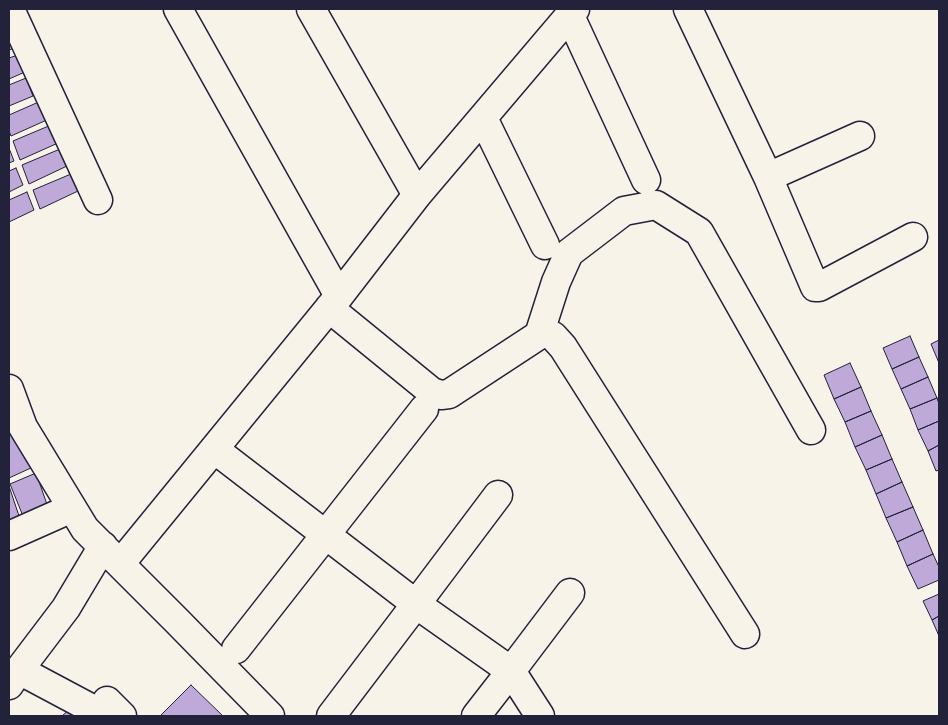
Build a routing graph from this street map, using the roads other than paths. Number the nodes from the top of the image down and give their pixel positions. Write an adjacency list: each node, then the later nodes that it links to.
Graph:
1 (10, 9): 11 (street)
2 (178, 9): 14 (street)
3 (311, 9): 10 (street)
4 (688, 9): 8 (street)
5 (573, 12): 6 (street); 9 (street)
6 (483, 118): 10 (street); 13 (street)
7 (860, 136): 8 (street)
8 (768, 177): 12 (street)
9 (646, 180)
10 (417, 195): 14 (street)
11 (98, 200)
12 (913, 237)
13 (545, 245)
14 (334, 302): 15 (street); 20 (street)
15 (539, 335): 19 (street); 28 (street)
16 (9, 389): 18 (street)
17 (424, 409): 23 (street)
18 (16, 430): 22 (street)
19 (811, 430)
20 (214, 449): 23 (street); 25 (street)
21 (498, 495): 27 (street)
22 (72, 508): 24 (street); 25 (street)
23 (325, 534): 27 (street); 29 (street)
24 (9, 536)
25 (111, 555): 31 (street); 33 (street)
26 (570, 593): 30 (street)
27 (416, 604): 30 (street); 34 (street)
28 (745, 634)
29 (236, 649)
30 (511, 671): 35 (street); 36 (street)
31 (14, 678): 32 (street)
32 (108, 709)
33 (270, 716)
34 (331, 716)
35 (476, 716)
36 (540, 716)

